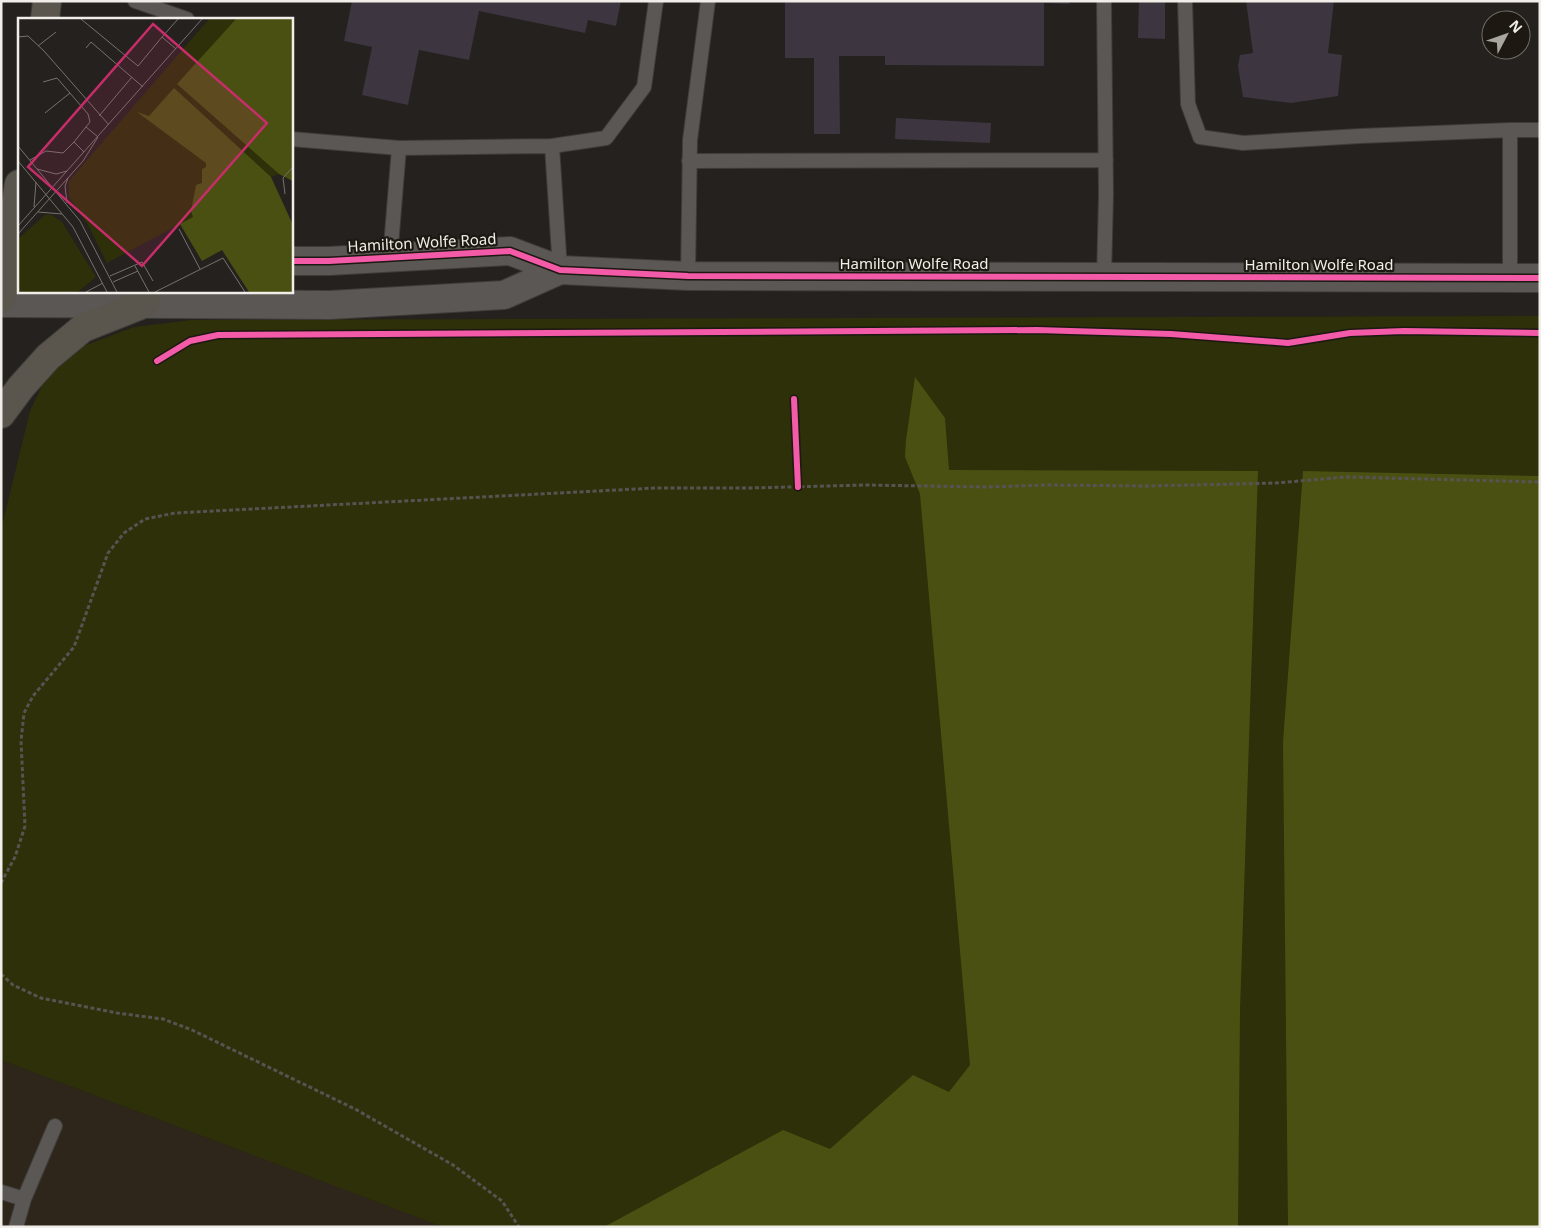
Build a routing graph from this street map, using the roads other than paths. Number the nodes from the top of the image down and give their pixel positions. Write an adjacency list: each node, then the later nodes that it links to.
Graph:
1 (48, 1): 7 (main road)
2 (135, 1): 8 (lane)
3 (656, 1): 12 (lane)
4 (708, 1): 15 (lane)
5 (1104, 1): 14 (lane)
6 (1185, 1): 9 (lane)
7 (45, 18)
8 (184, 18)
9 (1510, 130): 10 (lane); 24 (lane)
10 (1540, 130)
11 (292, 139): 13 (lane)
12 (552, 146): 13 (lane); 20 (lane)
13 (399, 148): 18 (lane)
14 (1106, 160): 15 (lane); 22 (lane)
15 (690, 162): 21 (lane)
16 (18, 191): 17 (main road)
17 (9, 253): 25 (main road)
18 (390, 258): 19 (street, Hamilton Wolfe Road); 20 (street, Hamilton Wolfe Road)
19 (292, 260)
20 (560, 270): 21 (street, Hamilton Wolfe Road); 26 (street, Hamilton Wolfe Road)
21 (688, 276): 22 (street, Hamilton Wolfe Road)
22 (1104, 277): 24 (street, Hamilton Wolfe Road)
23 (1540, 278): 24 (street, Hamilton Wolfe Road)
24 (1510, 279)
25 (1, 301): 26 (street, Hamilton Wolfe Road)
26 (146, 303): 27 (main road)
27 (1, 414)
28 (55, 1126): 30 (lane)
29 (1, 1192): 30 (lane)
30 (24, 1199): 31 (lane)
31 (16, 1227)

